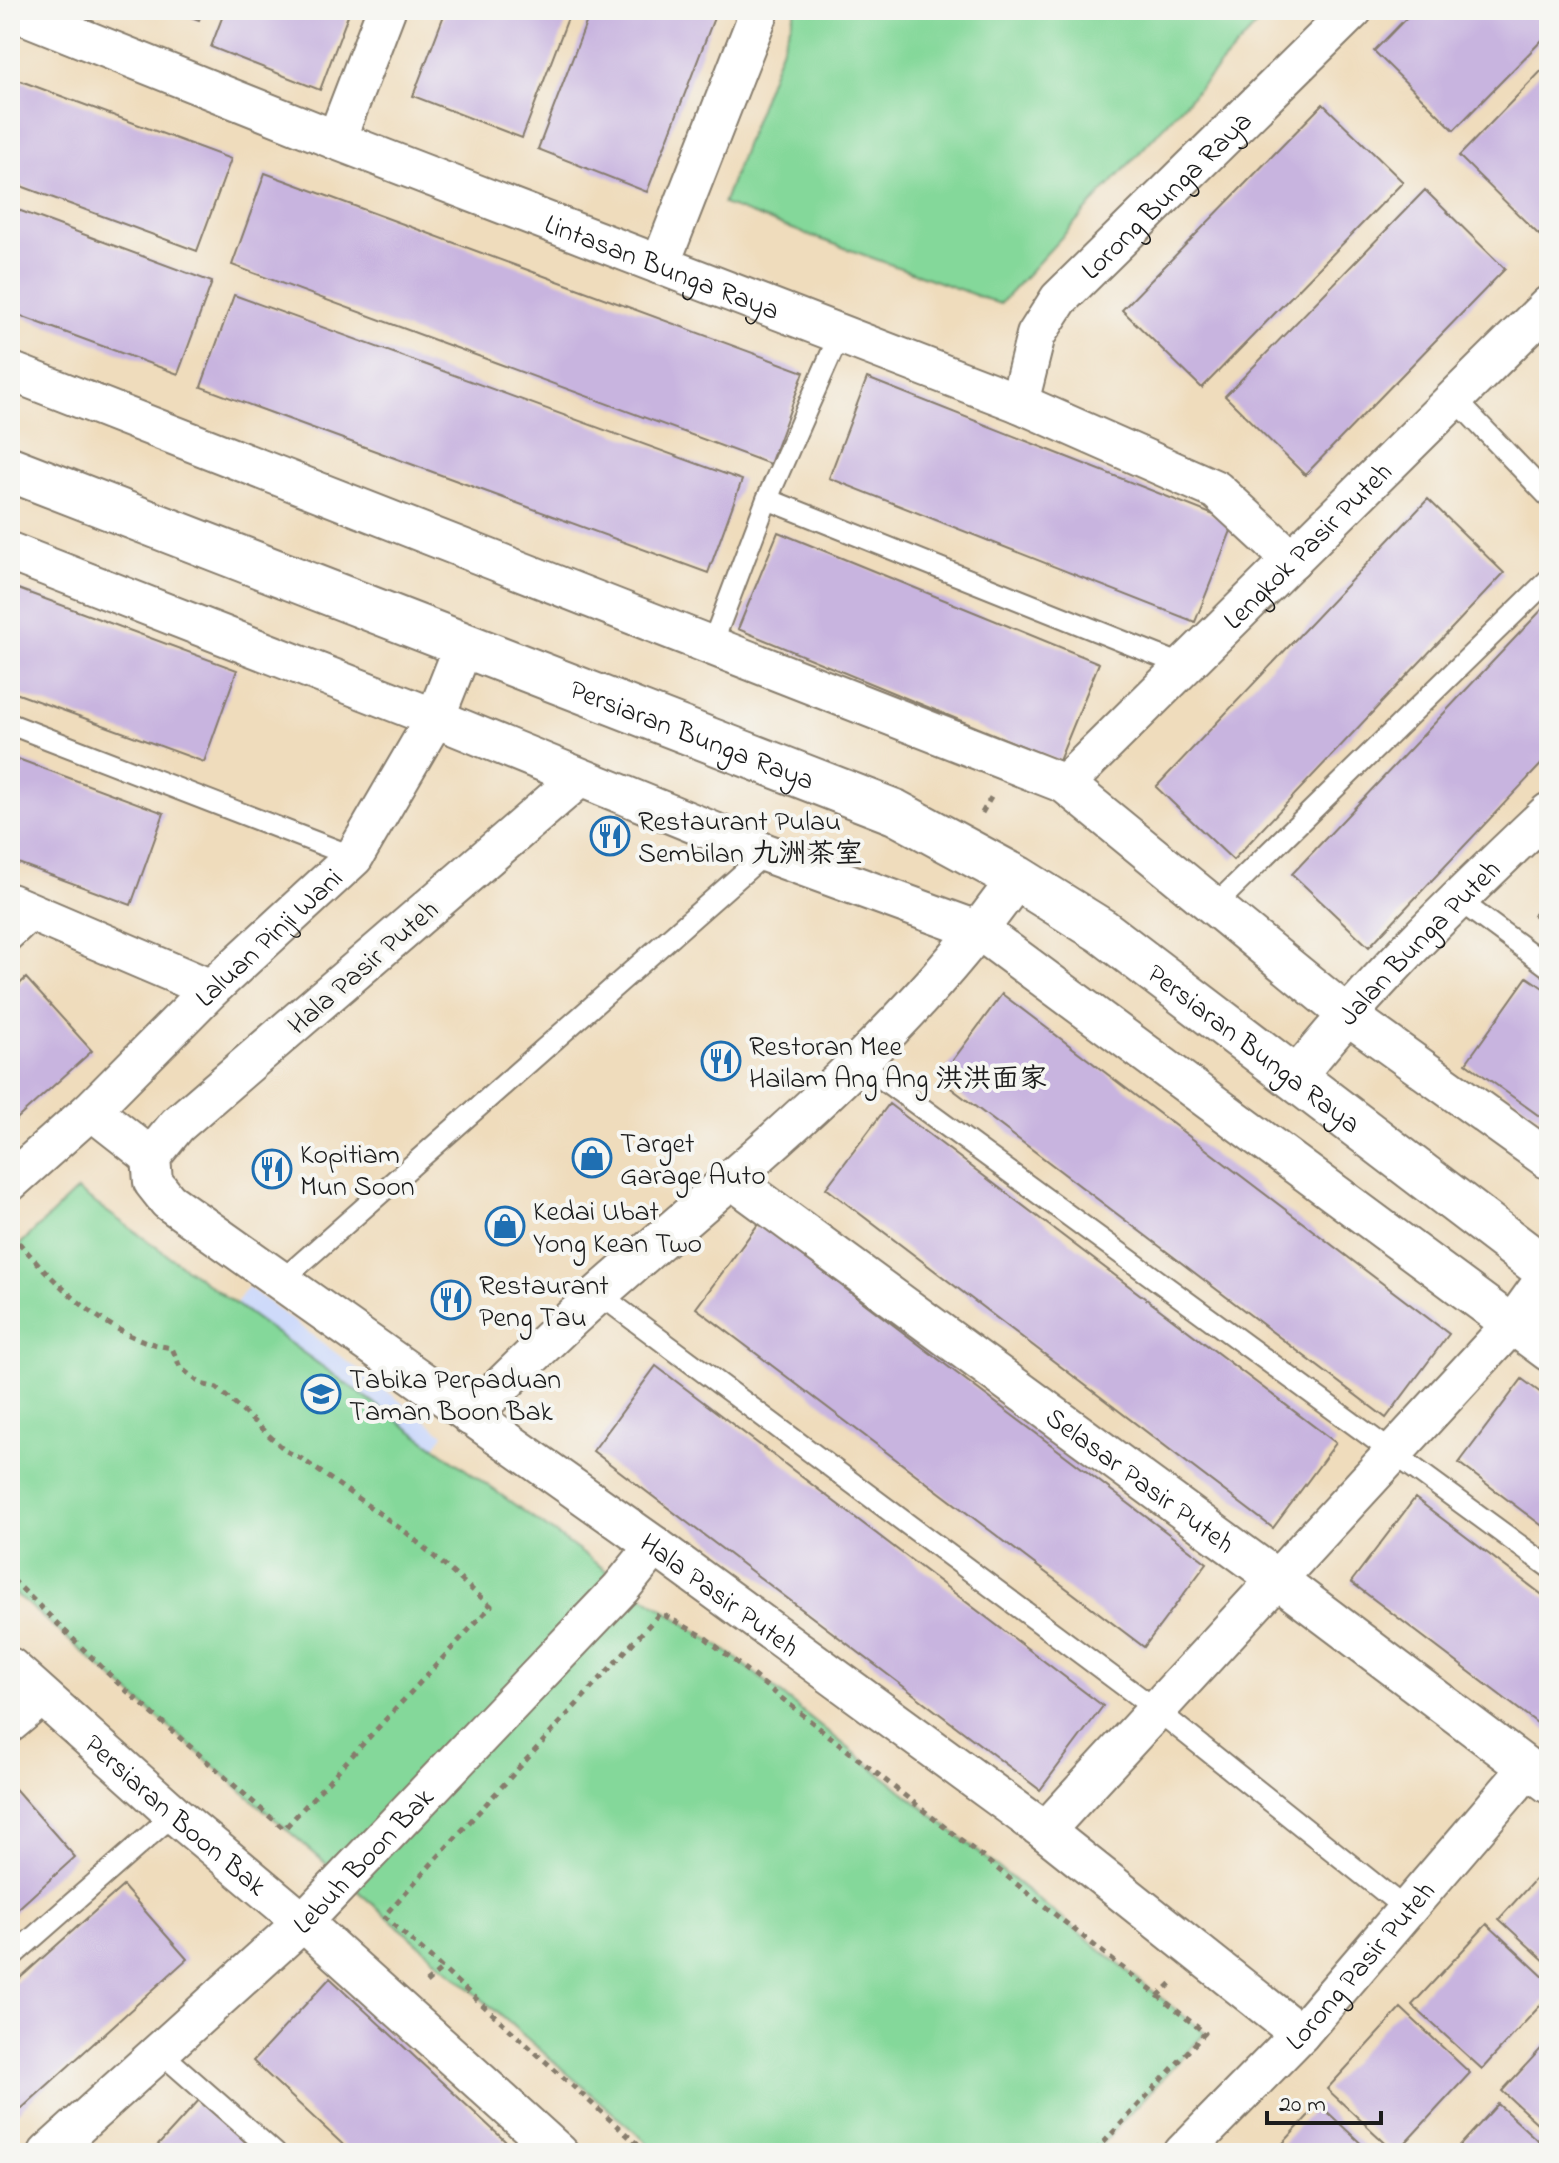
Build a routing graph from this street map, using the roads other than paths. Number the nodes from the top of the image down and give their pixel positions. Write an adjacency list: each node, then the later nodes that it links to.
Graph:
1 (386, 10): 5 (street)
2 (760, 10): 6 (street)
3 (1353, 10): 11 (street, Lorong Bunga Raya)
4 (16, 11): 5 (street, Lintasan Bunga Raya)
5 (336, 140): 6 (street, Lintasan Bunga Raya)
6 (660, 265): 8 (street, Lintasan Bunga Raya)
7 (1549, 305): 10 (street, Lengkok Pasir Puteh)
8 (839, 336): 11 (street, Lintasan Bunga Raya); 14 (lane)
9 (10, 371): 19 (street)
10 (1456, 400): 13 (lane); 16 (street, Lengkok Pasir Puteh)
11 (1019, 403): 16 (street, Lintasan Bunga Raya)
12 (10, 469): 18 (street, Persiaran Bunga Raya)
13 (1549, 497)
14 (767, 499): 19 (lane); 20 (lane)
15 (10, 552): 21 (street)
16 (1292, 560): 20 (street, Lengkok Pasir Puteh)
17 (1549, 579): 30 (lane)
18 (464, 645): 21 (street, Laluan Pinji Wani); 28 (street, Persiaran Bunga Raya)
19 (711, 647): 24 (street)
20 (1182, 665): 24 (street, Lengkok Pasir Puteh)
21 (435, 718): 23 (street); 27 (street, Laluan Pinji Wani)
22 (10, 724): 27 (lane)
23 (578, 779): 26 (street); 40 (street, Hala Pasir Puteh)
24 (1065, 784): 30 (street)
25 (1549, 812): 29 (street, Jalan Bunga Puteh)
26 (766, 853): 32 (street); 45 (lane)
27 (354, 857): 35 (street, Laluan Pinji Wani)
28 (1017, 878): 32 (street); 38 (street, Persiaran Bunga Raya)
29 (1457, 899): 34 (lane); 36 (street, Jalan Bunga Puteh)
30 (1214, 906): 36 (street)
31 (25, 908): 33 (lane); 35 (street)
32 (980, 931): 37 (street); 47 (street)
33 (10, 941)
34 (1549, 967)
35 (211, 989): 39 (street, Laluan Pinji Wani)
36 (1346, 1014): 38 (street, Jalan Bunga Puteh); 41 (street)
37 (859, 1062): 42 (street); 50 (lane)
38 (1295, 1078): 44 (street, Persiaran Bunga Raya)
39 (91, 1110): 40 (street); 43 (street, Laluan Pinji Wani)
40 (151, 1157): 45 (street, Hala Pasir Puteh)
41 (1549, 1160)
42 (731, 1179): 46 (street); 53 (street, Selasar Pasir Puteh)
43 (10, 1182)
44 (1549, 1272): 47 (street)
45 (281, 1281): 49 (street, Hala Pasir Puteh)
46 (599, 1294): 49 (street); 56 (lane)
47 (1513, 1323): 48 (street); 50 (street)
48 (1549, 1352)
49 (470, 1416): 51 (street, Hala Pasir Puteh)
50 (1392, 1454): 52 (lane); 53 (street)
51 (655, 1546): 60 (street, Hala Pasir Puteh); 62 (street, Lebuh Boon Bak)
52 (1549, 1567)
53 (1277, 1579): 56 (street); 58 (street, Selasar Pasir Puteh)
54 (10, 1667): 55 (street, Persiaran Boon Bak)
55 (41, 1697): 57 (street); 59 (street, Persiaran Boon Bak)
56 (1158, 1711): 60 (street); 61 (lane)
57 (10, 1723)
58 (1539, 1776): 61 (street, Lorong Pasir Puteh)
59 (174, 1814): 62 (street, Persiaran Boon Bak); 63 (lane)
60 (1045, 1831): 64 (street, Hala Pasir Puteh)
61 (1408, 1911): 64 (street, Lorong Pasir Puteh)
62 (303, 1922): 65 (street, Lebuh Boon Bak); 68 (street, Persiaran Boon Bak)
63 (10, 1958)
64 (1300, 2034): 69 (street, Lorong Pasir Puteh)
65 (160, 2052): 66 (street, Lebuh Boon Bak); 67 (lane)
66 (48, 2153)
67 (275, 2153)
68 (559, 2153)
69 (1183, 2153)

